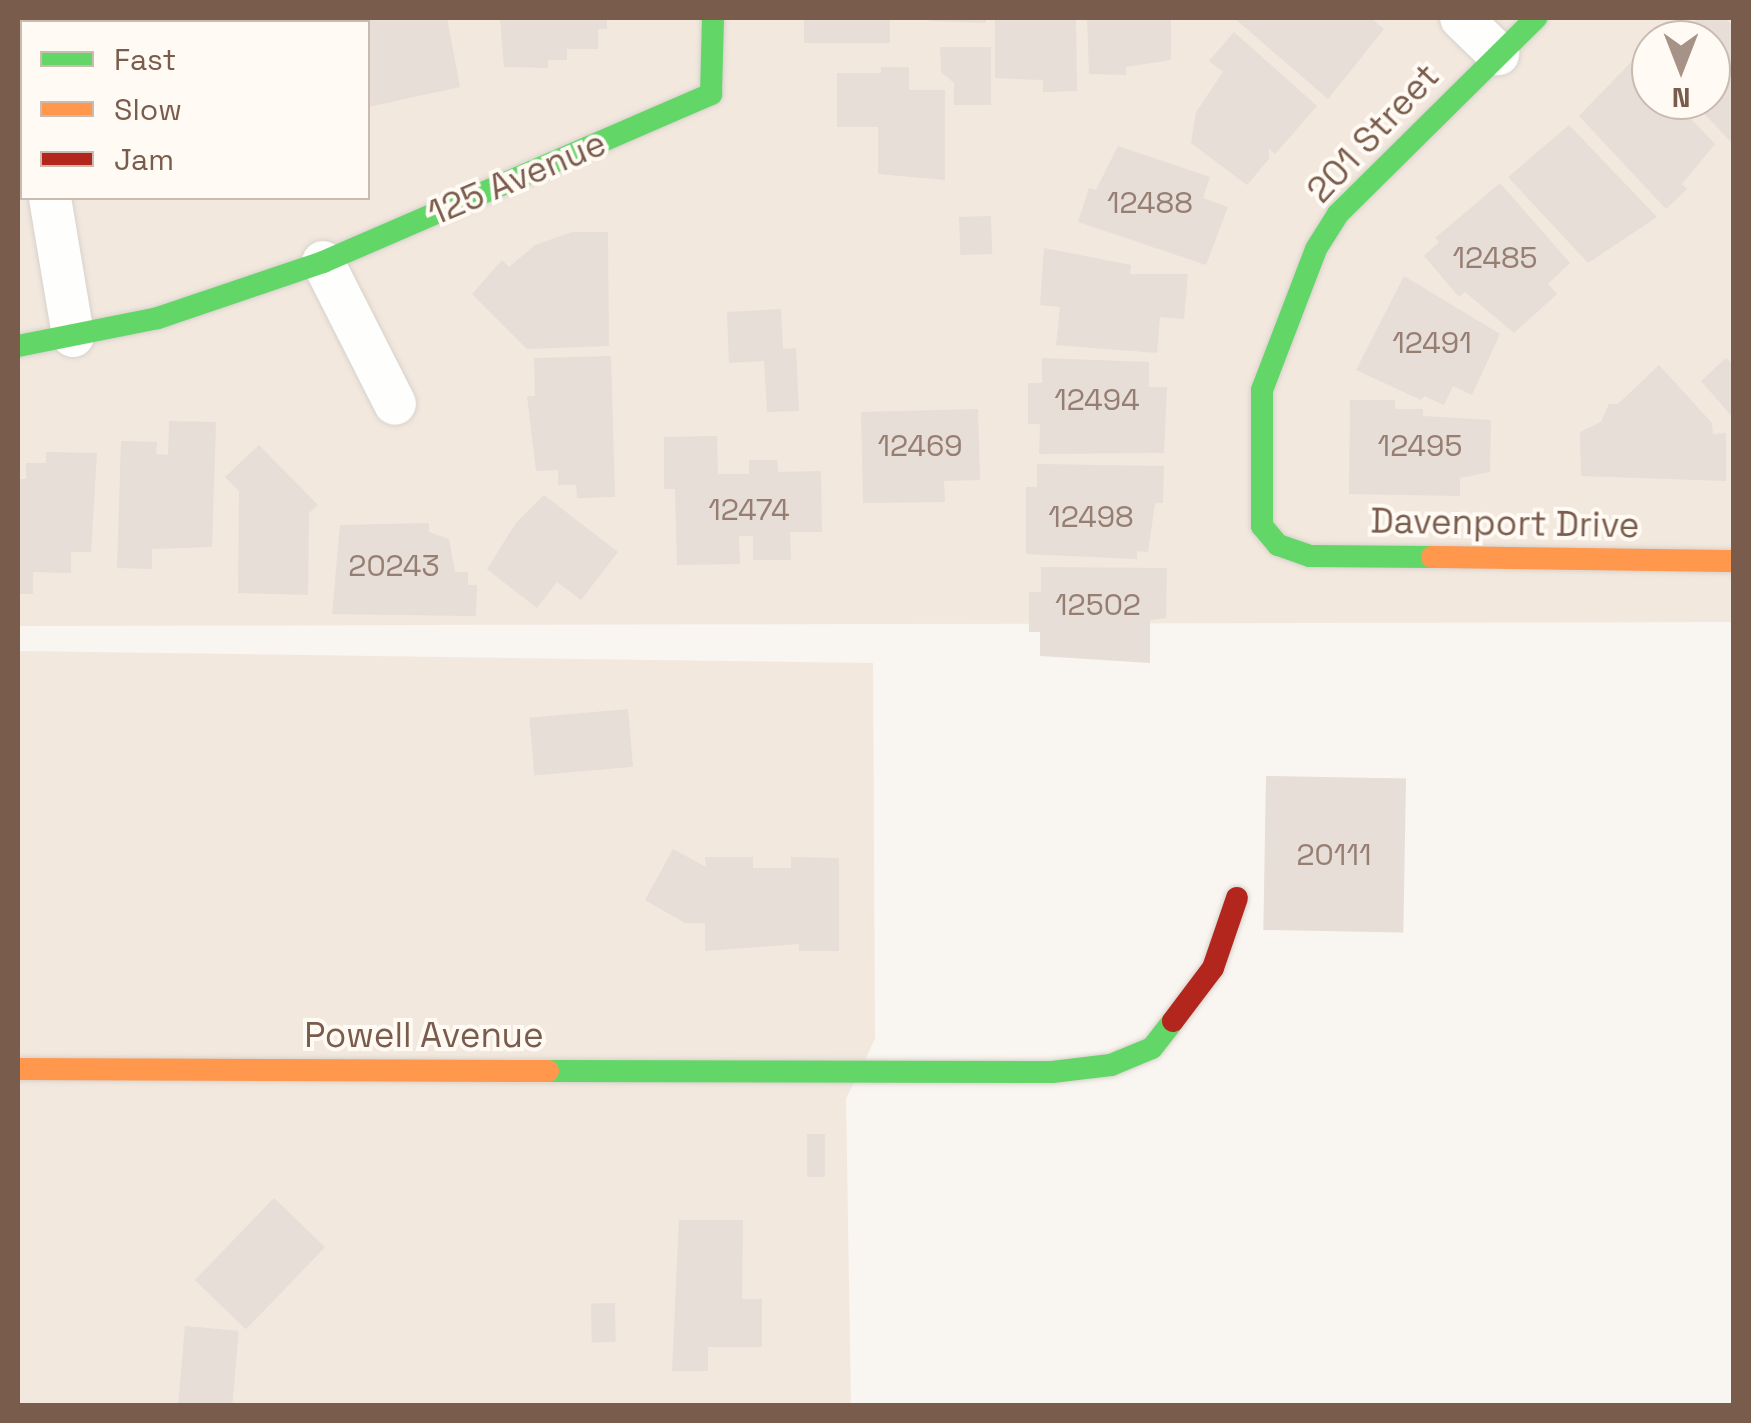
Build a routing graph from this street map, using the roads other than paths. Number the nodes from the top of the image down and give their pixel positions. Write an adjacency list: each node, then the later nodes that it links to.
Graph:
1 (713, 18): 6 (street, 125 Avenue)
2 (1460, 18): 4 (street)
3 (1536, 18): 4 (street, 201 Street)
4 (1498, 54): 10 (street, 201 Street)
5 (50, 200): 7 (street)
6 (324, 262): 7 (street, 125 Avenue); 9 (street)
7 (73, 336): 8 (street, 125 Avenue)
8 (18, 346)
9 (395, 404)
10 (1278, 545): 11 (street, Davenport Drive)
11 (1734, 561)
12 (1237, 898): 13 (street, Powell Avenue)
13 (18, 1069)

